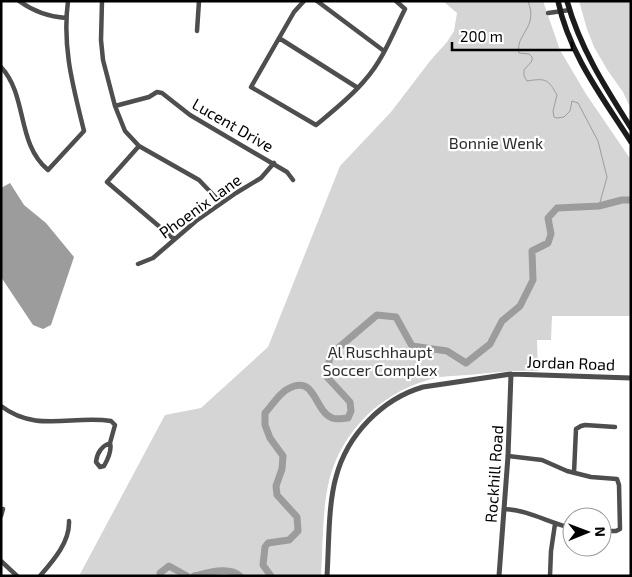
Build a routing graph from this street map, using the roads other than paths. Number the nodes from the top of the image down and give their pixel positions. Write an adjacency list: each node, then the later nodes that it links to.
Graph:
1 (19, 1): 13 (street)
2 (68, 1): 13 (street)
3 (102, 1): 19 (street)
4 (199, 1): 14 (street)
5 (304, 1): 15 (street)
6 (317, 1): 16 (street)
7 (396, 1): 16 (street)
8 (558, 1): 12 (main road)
9 (567, 1): 10 (main road)
10 (570, 10): 12 (street); 20 (main road)
11 (548, 13): 12 (street)
12 (561, 13): 21 (main road)
13 (66, 18): 17 (street)
14 (197, 31)
15 (279, 38): 18 (street); 18 (street)
16 (384, 51): 18 (street)
17 (1, 67)
18 (358, 88)
19 (114, 106): 22 (street); 23 (street, Lucent Drive)
20 (631, 128)
21 (631, 142)
22 (139, 146): 25 (street); 26 (street)
23 (274, 163): 24 (street, Lucent Drive); 25 (street, Phoenix Lane)
24 (293, 180)
25 (221, 203): 26 (street, Phoenix Lane)
26 (174, 239): 27 (street, Phoenix Lane)
27 (138, 264)
28 (511, 374): 29 (street, Jordan Road); 33 (street, Rockhill Road); 45 (street, Jordan Road)
29 (631, 378)
30 (1, 406): 32 (street)
31 (615, 427): 34 (street)
32 (110, 443): 32 (street)
33 (508, 456): 34 (street); 36 (street, Rockhill Road)
34 (574, 473): 41 (street)
35 (3, 509): 37 (street)
36 (504, 510): 39 (street); 46 (street, Rockhill Road)
37 (1, 516)
38 (69, 521): 44 (street)
39 (556, 524): 40 (street); 47 (street)
40 (562, 526)
41 (612, 532)
42 (1, 561): 43 (street)
43 (17, 576)
44 (40, 576)
45 (327, 576)
46 (499, 576)
47 (550, 576)

